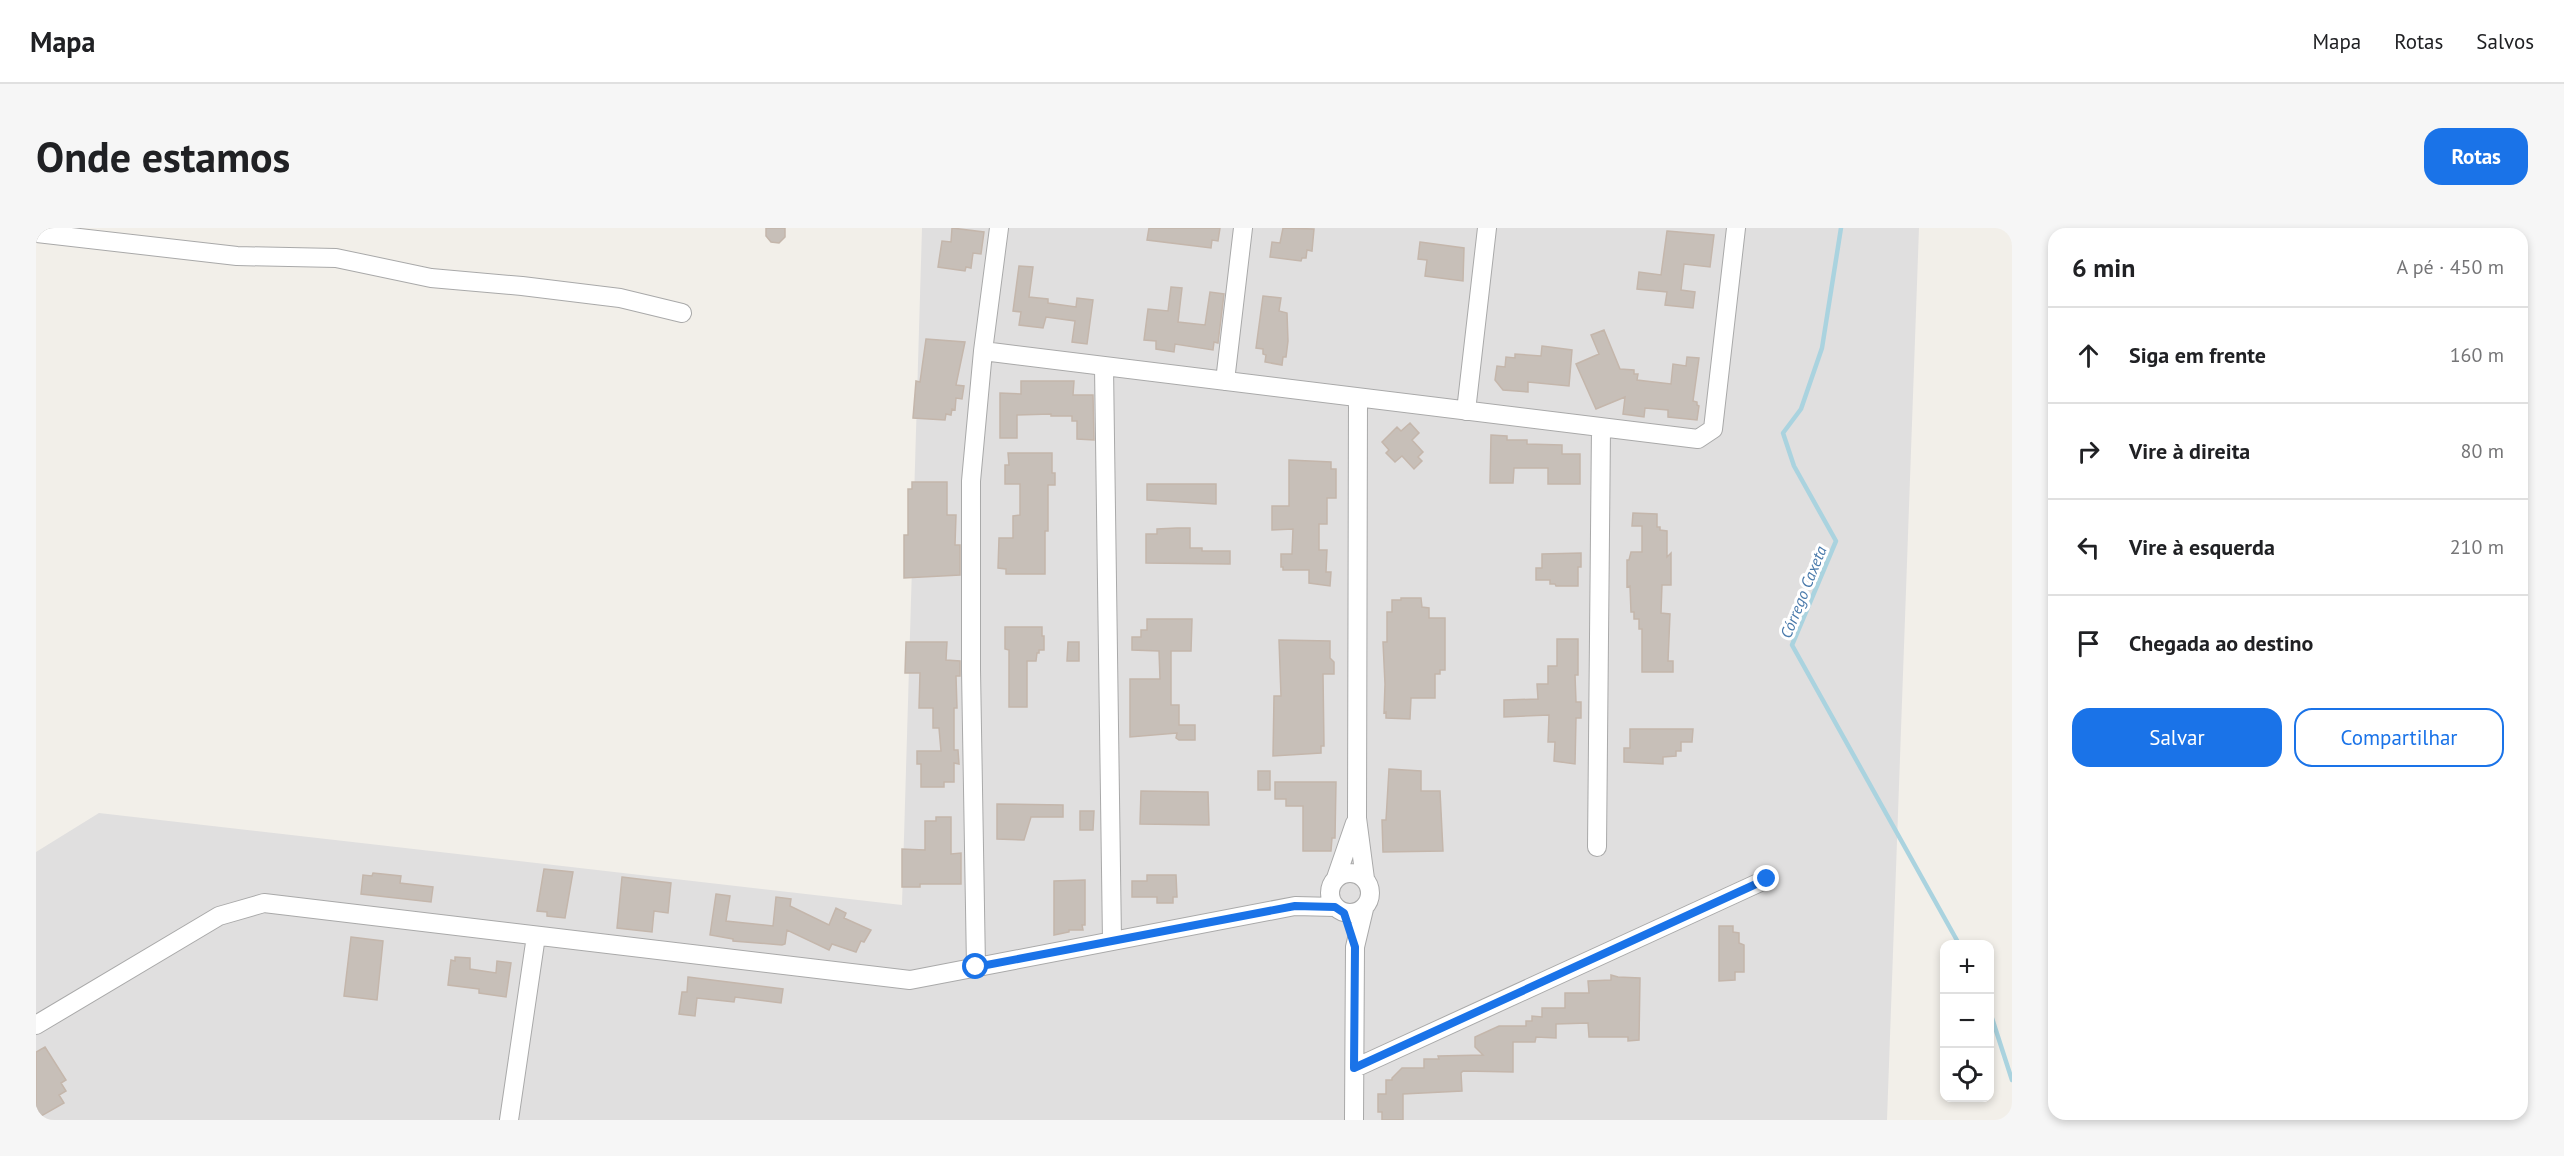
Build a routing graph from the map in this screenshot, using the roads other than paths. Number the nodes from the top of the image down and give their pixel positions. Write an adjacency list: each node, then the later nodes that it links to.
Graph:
1 (999, 228): 7 (street)
2 (1243, 228): 9 (street)
3 (1487, 228): 11 (street)
4 (1736, 228): 12 (street)
5 (36, 233): 6 (street)
6 (682, 313)
7 (983, 351): 8 (street); 24 (street)
8 (1104, 367): 9 (street); 22 (street)
9 (1225, 381): 10 (street)
10 (1358, 398): 11 (street); 13 (street)
11 (1466, 411): 12 (street)
12 (1601, 428): 14 (street)
13 (1357, 818): 15 (street); 17 (street)
14 (1597, 847)
15 (1365, 879): 17 (street); 19 (street)
16 (1767, 879): 26 (street)
17 (1333, 883): 18 (street); 20 (street)
18 (1295, 906): 20 (street); 22 (street)
19 (1364, 909): 20 (street); 23 (street)
20 (1339, 910): 23 (street)
21 (536, 936): 24 (street); 25 (street); 27 (street)
22 (1112, 941): 24 (street)
23 (1355, 947): 26 (street)
24 (976, 967)
25 (36, 1025)
26 (1354, 1068): 28 (street)
27 (509, 1120)
28 (1354, 1120)

